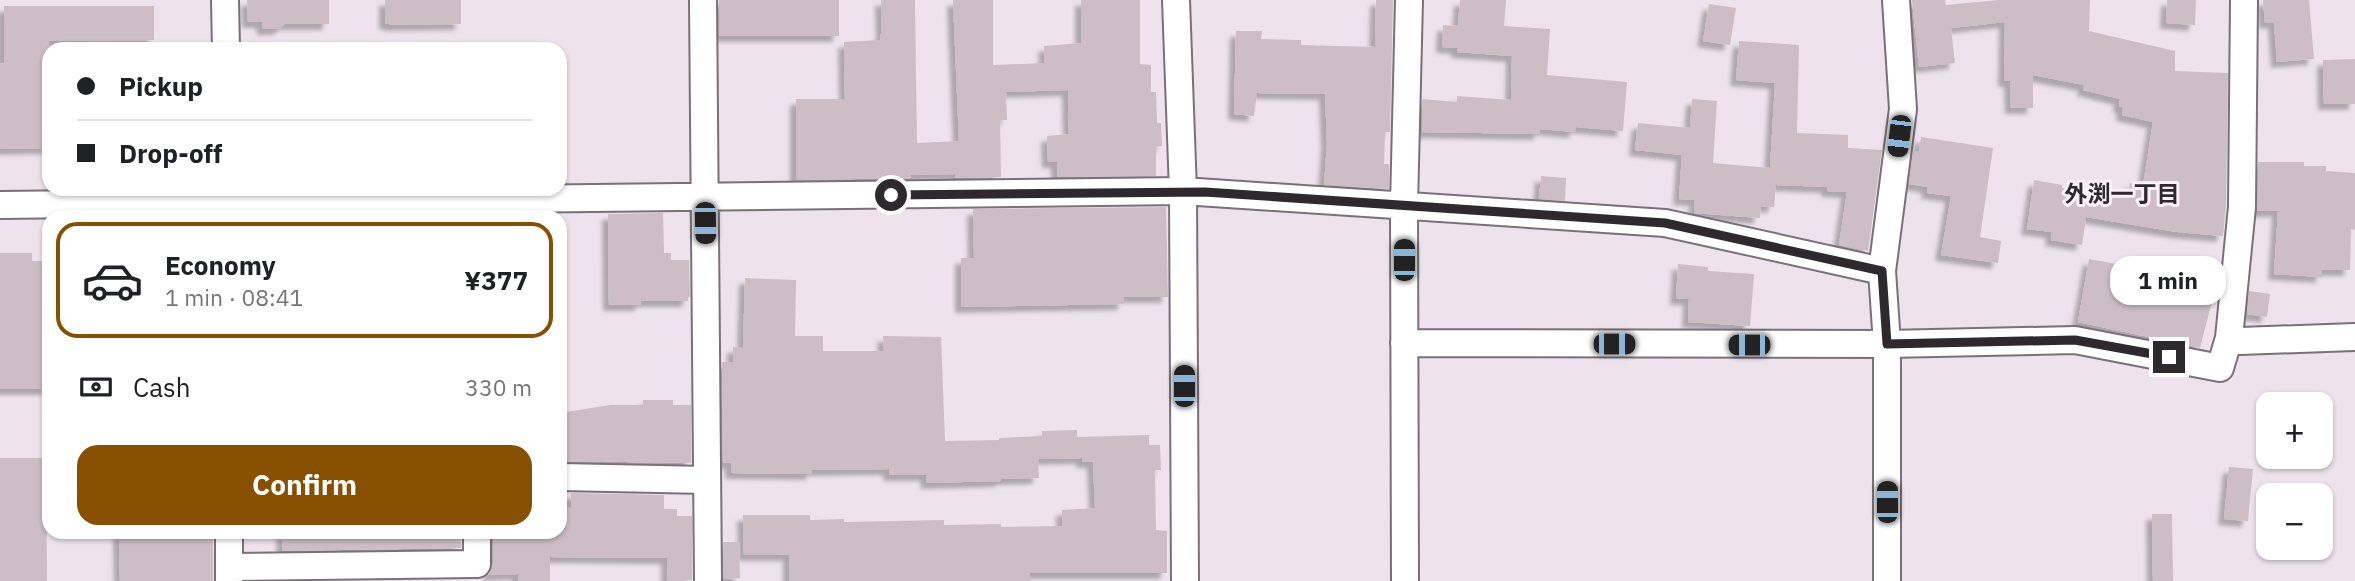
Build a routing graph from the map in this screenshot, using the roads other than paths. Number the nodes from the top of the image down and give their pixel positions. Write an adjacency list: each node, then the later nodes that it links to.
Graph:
1 (225, 0): 7 (street)
2 (703, 0): 9 (street)
3 (1176, 0): 8 (street)
4 (1409, 0): 12 (street)
5 (1896, 0): 13 (street)
6 (2244, 0): 15 (street)
7 (226, 42)
8 (1183, 191): 9 (street); 12 (street); 24 (street)
9 (704, 198): 10 (street); 19 (street)
10 (229, 203): 11 (street)
11 (0, 205)
12 (1404, 205): 13 (street); 16 (street)
13 (1882, 271): 17 (street)
14 (2355, 337): 15 (street)
15 (2229, 338): 17 (street)
16 (1404, 343): 17 (street); 25 (street)
17 (1887, 344): 26 (street)
18 (567, 477): 19 (street)
19 (707, 480): 23 (street)
20 (229, 539): 22 (street)
21 (477, 539): 22 (street)
22 (229, 574)
23 (708, 581)
24 (1185, 581)
25 (1405, 581)
26 (1887, 581)

